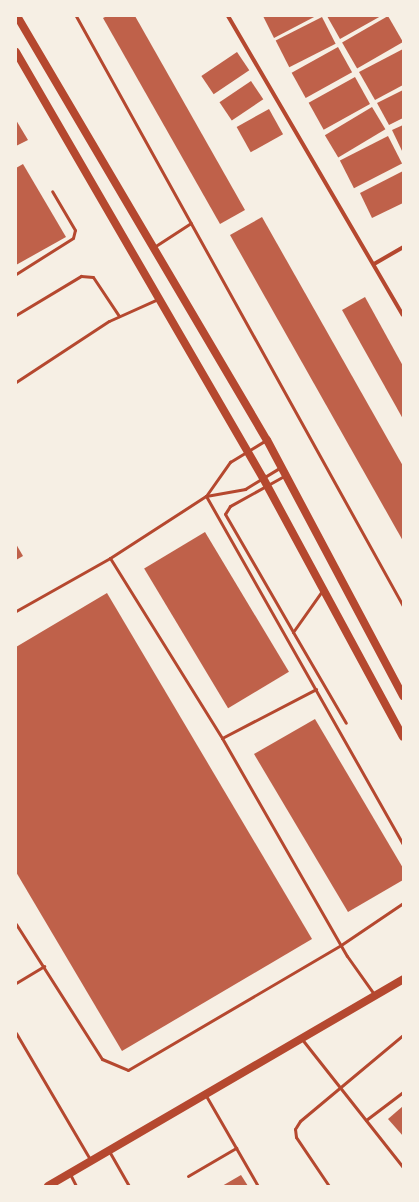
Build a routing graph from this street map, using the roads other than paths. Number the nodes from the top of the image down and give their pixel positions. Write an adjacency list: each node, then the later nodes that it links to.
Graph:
1 (17, 16): 7 (main road)
2 (76, 16): 6 (lane)
3 (228, 16): 9 (street)
4 (16, 52): 11 (main road)
5 (52, 191): 10 (lane)
6 (192, 223): 7 (lane); 25 (lane)
7 (154, 247): 16 (main road)
8 (403, 247): 9 (street)
9 (374, 264): 13 (street)
10 (16, 274)
11 (160, 299): 14 (lane); 17 (main road)
12 (16, 315): 14 (lane)
13 (403, 315)
14 (119, 316): 15 (lane)
15 (16, 382)
16 (267, 440): 17 (lane); 18 (main road)
17 (247, 450): 20 (main road); 22 (lane)
18 (281, 467): 19 (main road); 20 (lane)
19 (286, 475): 21 (lane); 29 (main road)
20 (263, 478): 21 (main road); 22 (lane)
21 (267, 486): 24 (main road); 27 (lane)
22 (206, 496): 23 (lane); 28 (lane)
23 (110, 558): 26 (lane); 32 (lane)
24 (325, 588): 27 (lane); 31 (main road)
25 (403, 606)
26 (16, 611)
27 (293, 632): 30 (lane)
28 (316, 689): 32 (lane); 33 (lane)
29 (403, 696)
30 (346, 723)
31 (403, 737)
32 (222, 738): 36 (lane)
33 (403, 844)
34 (403, 903): 36 (lane)
35 (16, 924): 37 (lane)
36 (341, 946): 37 (lane); 40 (lane)
37 (44, 966): 39 (lane)
38 (403, 979): 40 (main road)
39 (16, 982)
40 (375, 996): 43 (main road)
41 (16, 1033): 50 (lane)
42 (403, 1035): 44 (lane)
43 (301, 1038): 44 (lane); 46 (main road)
44 (340, 1086): 47 (lane); 58 (lane)
45 (403, 1092): 47 (lane)
46 (205, 1094): 48 (lane); 49 (main road)
47 (366, 1120): 51 (lane)
48 (236, 1148): 53 (lane); 57 (lane)
49 (109, 1152): 50 (main road); 56 (lane)
50 (91, 1162): 52 (main road)
51 (403, 1167)
52 (70, 1174): 54 (main road); 55 (lane)
53 (188, 1176)
54 (48, 1186)
55 (76, 1186)
56 (129, 1186)
57 (258, 1186)
58 (329, 1186)

